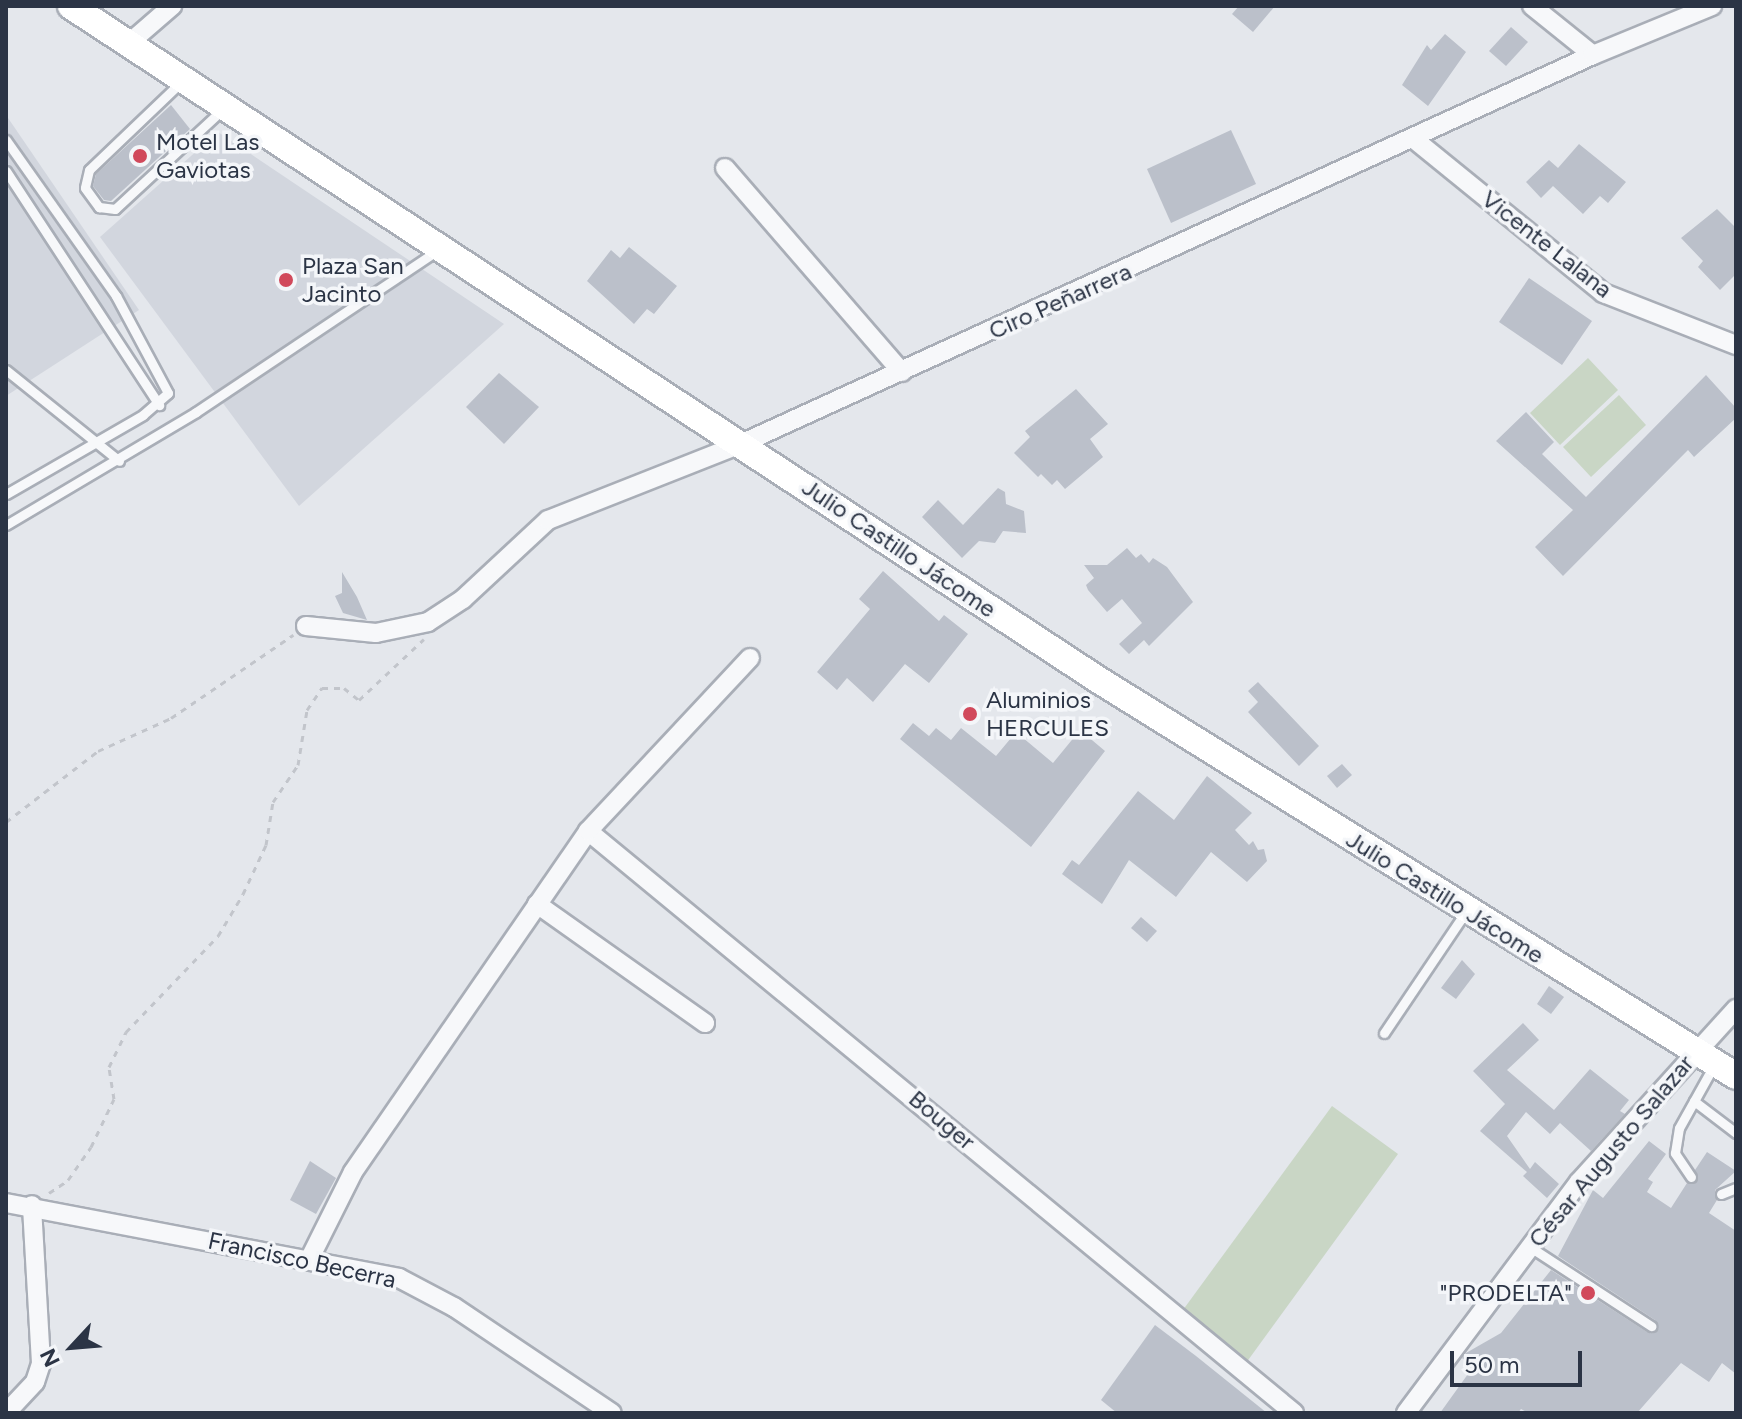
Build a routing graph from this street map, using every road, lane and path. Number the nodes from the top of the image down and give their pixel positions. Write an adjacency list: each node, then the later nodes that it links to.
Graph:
1 (71, 6): 5 (main road, Julio Castillo Jácome)
2 (172, 6): 5 (street)
3 (1532, 6): 6 (street)
4 (1712, 6): 6 (street, Ciro Peñarrera)
5 (127, 45): 7 (main road, Julio Castillo Jácome)
6 (1593, 55): 10 (street, Ciro Peñarrera)
7 (183, 80): 8 (main road, Julio Castillo Jácome); 8 (lane)
8 (224, 109): 13 (main road, Julio Castillo Jácome)
9 (6, 140): 17 (lane)
10 (1415, 140): 14 (street, Vicente Lalana); 16 (street, Ciro Peñarrera)
11 (725, 168): 16 (street)
12 (6, 171): 17 (lane)
13 (440, 248): 19 (main road, Julio Castillo Jácome); 20 (lane)
14 (1736, 345)
15 (6, 370): 18 (lane)
16 (902, 372): 19 (street, Ciro Peñarrera)
17 (159, 405): 18 (lane)
18 (96, 440): 20 (lane); 21 (lane)
19 (743, 443): 23 (street, Ciro Peñarrera); 29 (main road, Julio Castillo Jácome)
20 (119, 461): 22 (lane)
21 (6, 494)
22 (6, 525)
23 (428, 622): 24 (street); 40 (path)
24 (306, 626): 26 (path)
25 (750, 658): 27 (street)
26 (6, 822)
27 (588, 831): 28 (street); 46 (street, Bouger)
28 (537, 904): 31 (street); 42 (street)
29 (1467, 910): 32 (lane); 33 (main road, Julio Castillo Jácome)
30 (1736, 1009): 33 (street, César Augusto Salazar)
31 (705, 1023)
32 (1384, 1033)
33 (1715, 1064): 34 (lane); 41 (street, César Augusto Salazar)
34 (1694, 1101): 35 (lane); 36 (lane)
35 (1736, 1133)
36 (1691, 1177)
37 (1736, 1188): 38 (lane)
38 (1721, 1194)
39 (6, 1203): 40 (street, Francisco Becerra)
40 (32, 1205): 42 (street, Francisco Becerra); 44 (street)
41 (1530, 1247): 43 (lane); 47 (street, César Augusto Salazar)
42 (309, 1260): 45 (street, Francisco Becerra)
43 (1651, 1326)
44 (6, 1413)
45 (612, 1413)
46 (1294, 1413)
47 (1406, 1413)

